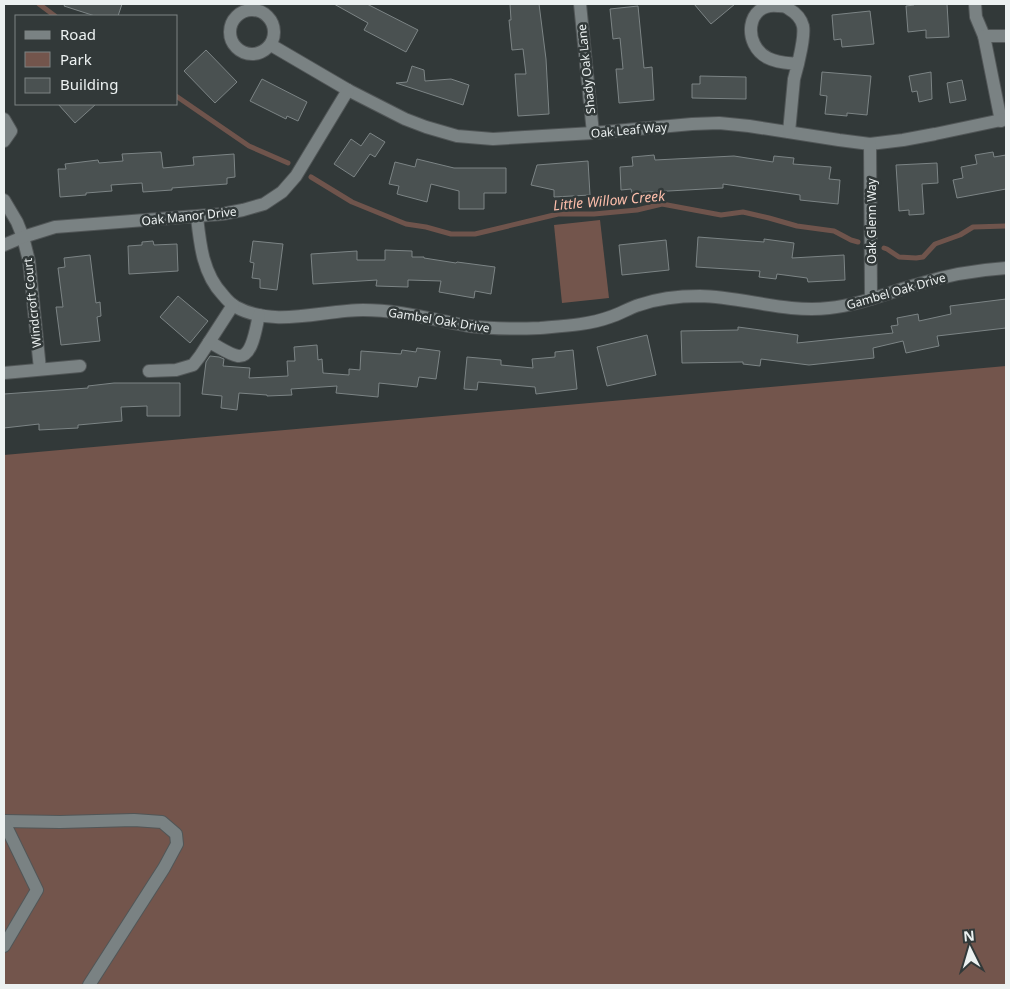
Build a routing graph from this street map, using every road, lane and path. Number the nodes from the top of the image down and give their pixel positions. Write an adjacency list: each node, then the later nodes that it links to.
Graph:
1 (580, 4): 11 (street, Shady Oak Lane)
2 (975, 4): 3 (street)
3 (984, 36): 4 (street); 9 (street)
4 (1006, 36)
5 (270, 44): 7 (street, Oak Leaf Way)
6 (798, 64): 6 (street); 10 (street)
7 (348, 90): 11 (street, Oak Leaf Way); 15 (street, Oak Manor Drive)
8 (4, 119): 12 (street)
9 (1003, 120): 13 (street, Oak Leaf Way)
10 (789, 132): 11 (street, Oak Leaf Way); 13 (street, Oak Leaf Way)
11 (593, 133)
12 (4, 140)
13 (870, 144): 19 (street, Oak Glenn Way)
14 (4, 200): 16 (street, Windcroft Court)
15 (197, 217): 16 (street, Oak Manor Drive); 20 (street, Gambel Oak Drive)
16 (23, 237): 17 (street, Oak Manor Drive); 24 (street, Windcroft Court)
17 (4, 245)
18 (1006, 268): 19 (street, Gambel Oak Drive)
19 (872, 299): 21 (street, Gambel Oak Drive)
20 (233, 305): 21 (street, Gambel Oak Drive); 22 (street)
21 (258, 315): 22 (street)
22 (209, 342): 25 (street)
23 (80, 366): 24 (street)
24 (40, 369): 26 (street)
25 (149, 371)
26 (4, 373)
27 (4, 822): 28 (street); 29 (street)
28 (4, 946)
29 (88, 985)

